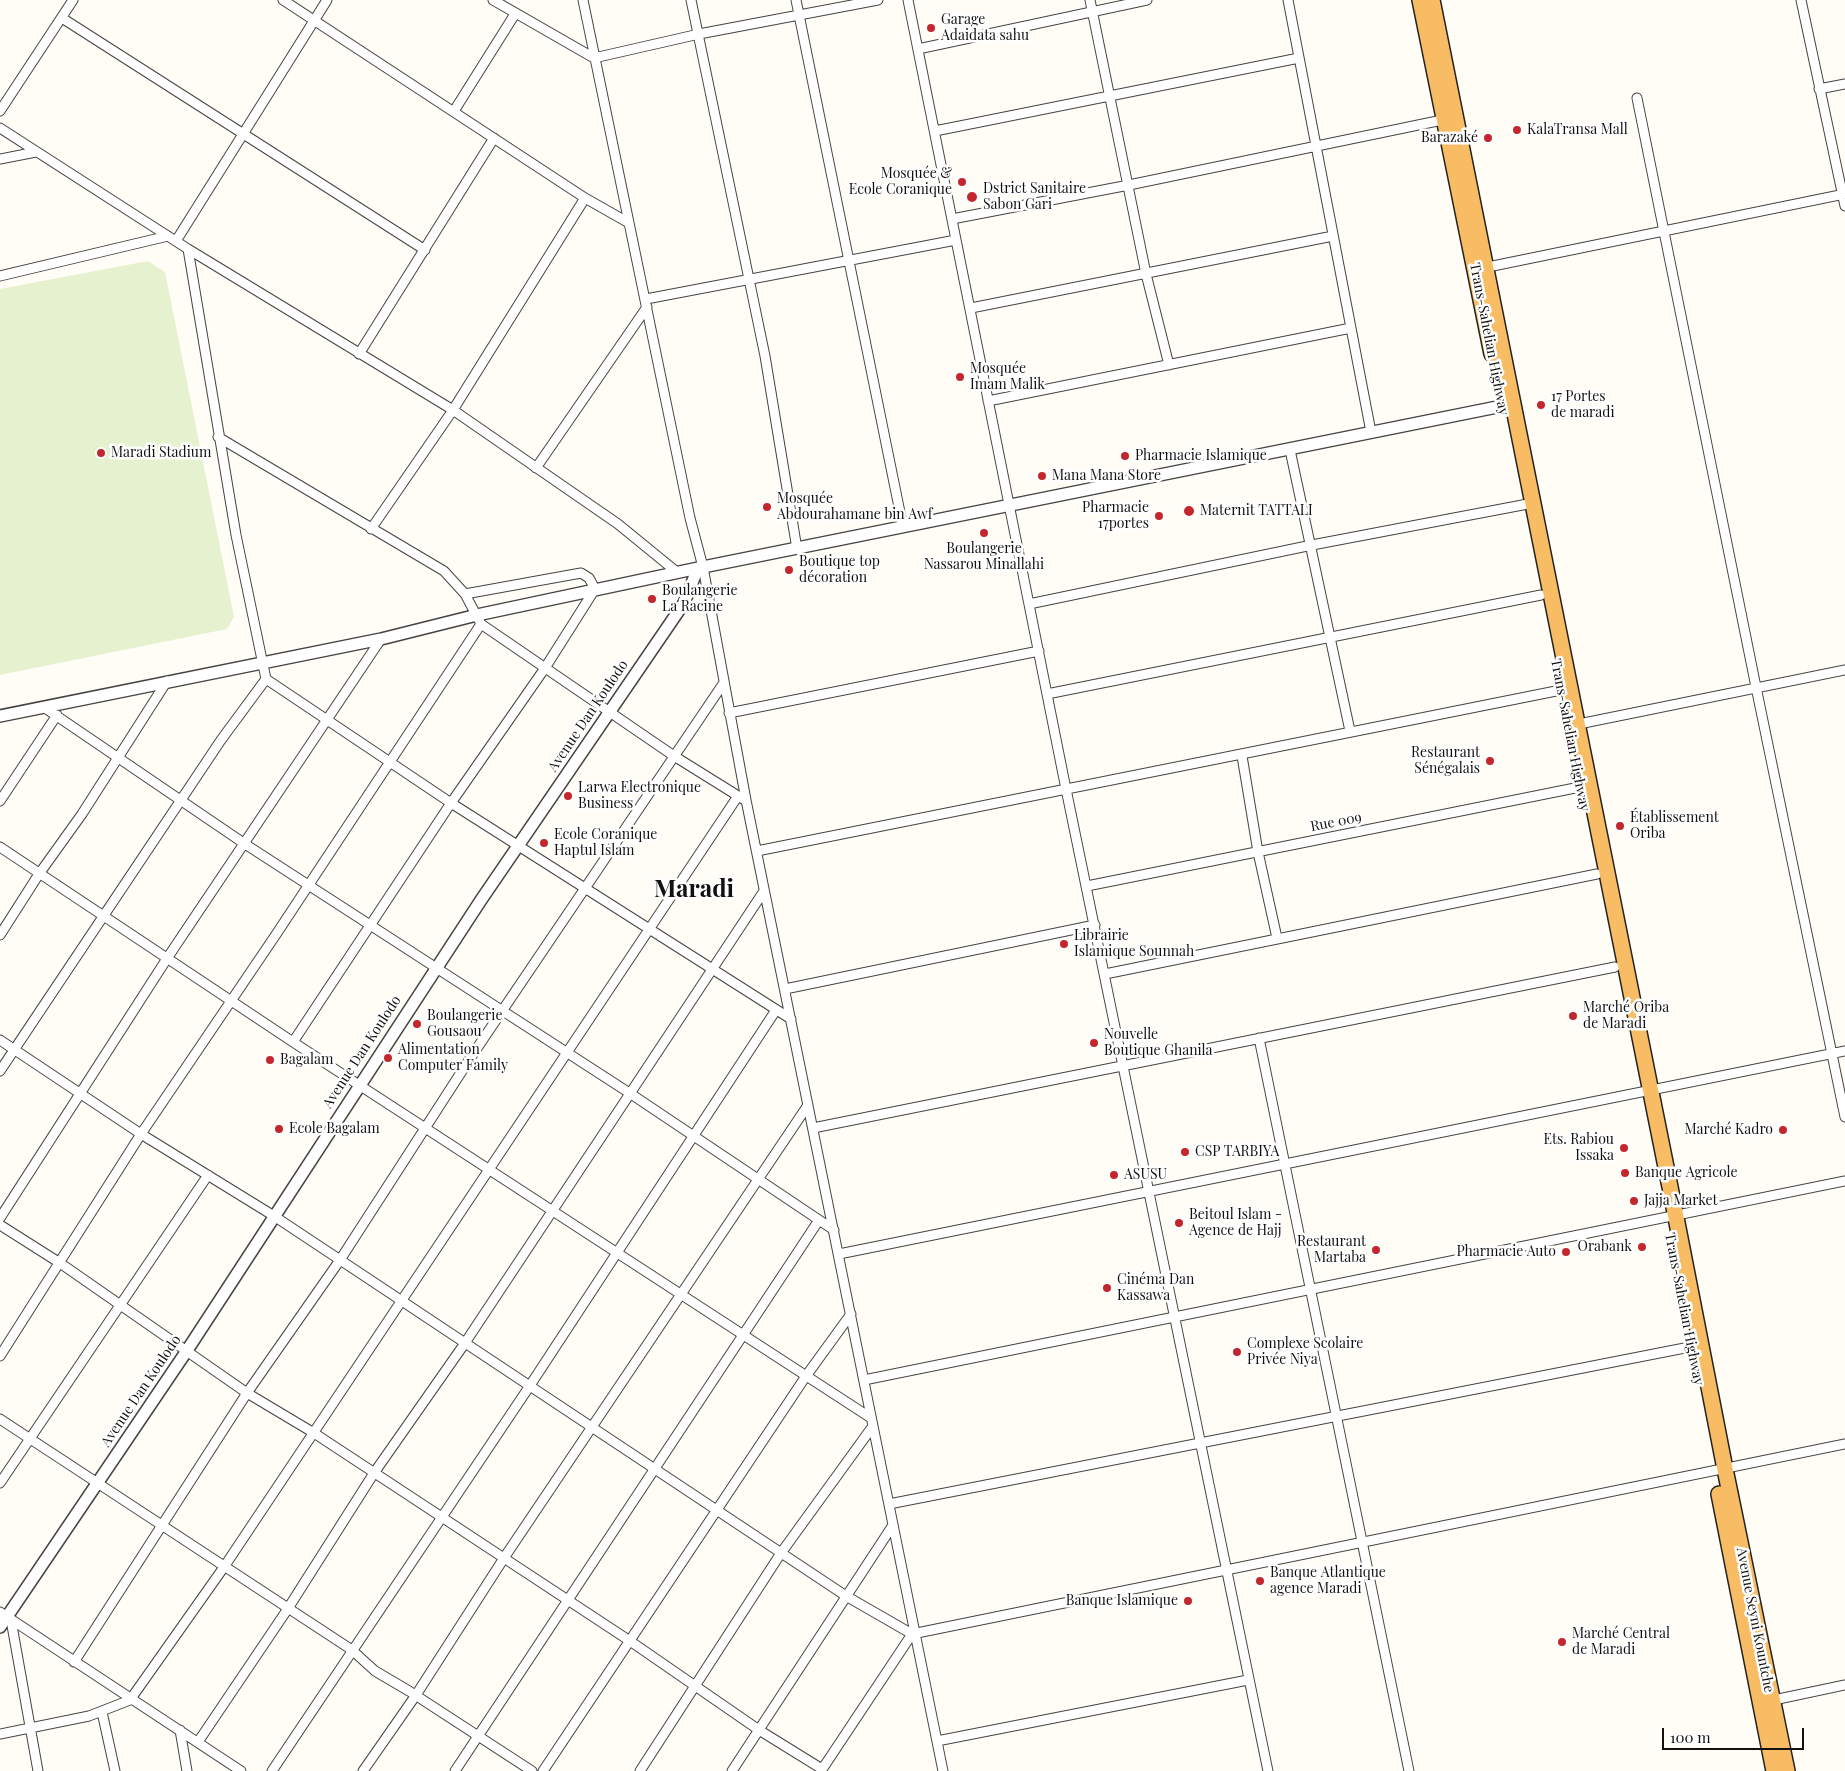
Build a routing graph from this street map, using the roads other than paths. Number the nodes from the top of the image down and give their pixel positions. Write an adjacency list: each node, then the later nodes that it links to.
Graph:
1 (73, 0): 19 (street)
2 (283, 0): 20 (street)
3 (327, 0): 20 (street)
4 (493, 0): 17 (street)
5 (583, 0): 23 (street)
6 (691, 0): 21 (street)
7 (796, 0): 18 (street)
8 (878, 0): 18 (street)
9 (908, 0): 22 (street)
10 (1090, 0): 16 (street)
11 (1147, 0): 16 (street)
12 (1288, 0): 24 (street)
13 (1420, 0): 31 (highway, Trans-Sahelian Highway)
14 (1432, 0): 31 (highway, Trans-Sahelian Highway)
15 (1802, 0): 26 (street)
16 (1093, 11): 22 (street); 27 (street)
17 (515, 14): 23 (street); 30 (street)
18 (799, 16): 21 (street); 51 (street)
19 (62, 18): 29 (street); 34 (street)
20 (314, 20): 30 (street); 34 (street)
21 (699, 34): 23 (street); 55 (street)
22 (918, 49): 33 (street)
23 (594, 58): 44 (street)
24 (1299, 58): 27 (street); 36 (street)
25 (1845, 84): 26 (street)
26 (1819, 89): 40 (street)
27 (1111, 96): 33 (street); 39 (street)
28 (1637, 98): 45 (street)
29 (0, 111)
30 (454, 111): 35 (street)
31 (1450, 118): 36 (street); 52 (highway, Trans-Sahelian Highway)
32 (0, 128): 37 (street)
33 (935, 131): 43 (street)
34 (242, 132): 47 (street); 50 (street)
35 (494, 138): 41 (street); 50 (street)
36 (1316, 146): 39 (street); 46 (street)
37 (36, 152): 38 (street); 47 (street)
38 (0, 159)
39 (1129, 186): 43 (street); 53 (street)
40 (1844, 194): 42 (street); 45 (street)
41 (585, 198): 44 (street); 63 (street)
42 (1845, 206)
43 (952, 219): 48 (street)
44 (629, 223): 56 (street)
45 (1664, 230): 52 (street); 90 (street)
46 (1333, 236): 53 (street); 58 (street)
47 (172, 239): 49 (street); 54 (street)
48 (956, 240): 51 (street); 57 (street)
49 (188, 249): 59 (street); 65 (street)
50 (425, 250): 59 (street)
51 (848, 260): 55 (street); 70 (street)
52 (1480, 268): 62 (highway, Trans-Sahelian Highway)
53 (1146, 274): 57 (street); 60 (street)
54 (0, 276)
55 (750, 278): 56 (street); 73 (street)
56 (647, 303): 67 (street); 74 (street)
57 (970, 308): 61 (street)
58 (1351, 328): 60 (street); 64 (street)
59 (359, 354): 63 (street)
60 (1169, 365): 61 (street)
61 (988, 401): 69 (street)
62 (1507, 405): 64 (street); 68 (highway, Trans-Sahelian Highway)
63 (453, 410): 67 (street); 71 (street)
64 (1371, 432): 66 (street)
65 (218, 437): 71 (street); 84 (street)
66 (1290, 450): 69 (street); 72 (street)
67 (536, 468): 75 (street)
68 (1528, 504): 72 (street); 78 (highway, Trans-Sahelian Highway); 99 (highway, Trans-Sahelian Highway)
69 (1010, 506): 70 (street); 79 (street)
70 (903, 527): 73 (street)
71 (371, 529): 77 (street)
72 (1312, 545): 79 (street); 81 (street)
73 (797, 549): 74 (street)
74 (701, 568): 75 (street); 89 (street); 94 (street, Avenue Dan Koulodo)
75 (678, 573): 76 (street)
76 (595, 590): 77 (street); 80 (street); 85 (street)
77 (465, 594): 80 (street)
78 (1541, 596): 81 (street); 91 (highway, Trans-Sahelian Highway)
79 (1029, 604): 83 (street)
80 (479, 620): 82 (street); 85 (street); 104 (street)
81 (1332, 637): 92 (street); 100 (street)
82 (381, 639): 84 (street); 98 (street)
83 (1038, 651): 92 (street); 95 (street)
84 (261, 663): 87 (street); 88 (street)
85 (545, 668): 94 (street); 110 (street)
86 (1845, 670): 90 (street)
87 (266, 678): 98 (street); 109 (street)
88 (167, 681): 93 (street); 103 (street)
89 (723, 684): 95 (street); 101 (street)
90 (1756, 687): 99 (street); 144 (street)
91 (1561, 690): 99 (highway, Trans-Sahelian Highway); 100 (street)
92 (1047, 694): 106 (street)
93 (46, 708): 96 (street); 97 (street)
94 (609, 712): 101 (street); 112 (street, Avenue Dan Koulodo)
95 (730, 713): 107 (street)
96 (57, 715): 103 (street); 108 (street)
97 (0, 716)
98 (328, 720): 104 (street); 111 (street)
99 (1573, 725): 105 (highway, Trans-Sahelian Highway)
100 (1350, 731): 102 (street)
101 (674, 756): 107 (street); 120 (street)
102 (1242, 756): 106 (street); 115 (street)
103 (120, 757): 109 (street); 116 (street)
104 (390, 762): 110 (street); 118 (street)
105 (1585, 786): 115 (street, Rue 009); 117 (highway, Trans-Sahelian Highway); 148 (highway, Trans-Sahelian Highway)
106 (1066, 790): 114 (street); 119 (street)
107 (742, 798): 114 (street); 125 (street)
108 (0, 800)
109 (181, 800): 111 (street); 122 (street)
110 (451, 803): 112 (street); 123 (street)
111 (245, 844): 118 (street); 128 (street)
112 (518, 846): 120 (street); 129 (street, Avenue Dan Koulodo)
113 (0, 847): 116 (street)
114 (757, 850): 121 (street)
115 (1258, 852): 119 (street, Rue 009); 127 (street)
116 (39, 874): 122 (street); 126 (street)
117 (1597, 874): 127 (street); 130 (highway, Trans-Sahelian Highway)
118 (308, 886): 123 (street); 134 (street)
119 (1087, 886): 124 (street)
120 (584, 889): 125 (street); 136 (street)
121 (764, 891): 131 (street); 133 (street)
122 (104, 917): 128 (street); 141 (street)
123 (370, 925): 129 (street); 140 (street)
124 (1095, 925): 132 (street); 133 (street)
125 (649, 928): 131 (street); 143 (street)
126 (0, 935)
127 (1277, 938): 132 (street)
128 (168, 957): 134 (street); 149 (street)
129 (436, 967): 136 (street); 147 (street, Avenue Dan Koulodo)
130 (1615, 967): 138 (street); 148 (highway, Trans-Sahelian Highway)
131 (714, 969): 135 (street); 150 (street)
132 (1105, 974): 145 (street)
133 (785, 989): 137 (street)
134 (231, 1000): 140 (street); 155 (street)
135 (776, 1010): 137 (street); 156 (street)
136 (502, 1012): 143 (street); 154 (street)
137 (791, 1019): 151 (street)
138 (1259, 1038): 145 (street); 157 (street)
139 (0, 1040): 141 (street)
140 (293, 1042): 147 (street)
141 (14, 1049): 146 (street); 149 (street)
142 (1845, 1051): 144 (street)
143 (567, 1052): 150 (street); 158 (street)
144 (1833, 1053): 148 (street); 152 (street)
145 (1122, 1065): 153 (street); 162 (street)
146 (0, 1071)
147 (358, 1085): 154 (street); 164 (street, Avenue Dan Koulodo)
148 (1646, 1091): 157 (street); 165 (highway, Trans-Sahelian Highway)
149 (80, 1094): 155 (street); 166 (street)
150 (631, 1094): 156 (street); 163 (street)
151 (808, 1105): 153 (street); 160 (street)
152 (1845, 1116)
153 (814, 1128): 169 (street)
154 (425, 1129): 158 (street); 172 (street)
155 (141, 1134): 159 (street); 173 (street)
156 (694, 1136): 160 (street); 170 (street)
157 (1285, 1164): 162 (street); 174 (street)
158 (488, 1169): 163 (street); 176 (street)
159 (208, 1175): 164 (street); 177 (street)
160 (758, 1178): 167 (street); 175 (street)
161 (1845, 1181): 165 (street)
162 (1149, 1190): 171 (street); 179 (street)
163 (552, 1209): 170 (street); 181 (street)
164 (274, 1216): 172 (street); 183 (street, Avenue Dan Koulodo)
165 (1672, 1217): 174 (street); 182 (highway, Trans-Sahelian Highway)
166 (0, 1218)
167 (819, 1220): 169 (street); 180 (street)
168 (0, 1225): 173 (street)
169 (834, 1230): 171 (street)
170 (616, 1252): 175 (street); 187 (street)
171 (839, 1254): 178 (street)
172 (340, 1260): 176 (street); 188 (street)
173 (60, 1263): 177 (street); 184 (street)
174 (1311, 1290): 179 (street); 189 (street)
175 (680, 1295): 180 (street); 192 (street)
176 (402, 1300): 181 (street); 193 (street)
177 (121, 1305): 183 (street); 194 (street)
178 (851, 1314): 185 (street); 186 (street)
179 (1174, 1318): 186 (street); 195 (street)
180 (743, 1335): 185 (street); 198 (street)
181 (465, 1343): 187 (street); 199 (street)
182 (1696, 1345): 189 (street); 197 (highway, Trans-Sahelian Highway)
183 (186, 1352): 188 (street); 201 (street, Avenue Dan Koulodo)
184 (0, 1356)
185 (806, 1376): 191 (street); 203 (street)
186 (864, 1380): 191 (street)
187 (529, 1387): 192 (street); 204 (street)
188 (247, 1393): 193 (street); 205 (street)
189 (1336, 1416): 195 (street); 207 (street)
190 (0, 1419): 194 (street)
191 (872, 1422): 202 (street); 208 (street)
192 (591, 1428): 198 (street); 209 (street)
193 (314, 1433): 199 (street); 210 (street)
194 (30, 1439): 200 (street); 201 (street)
195 (1199, 1442): 202 (street); 211 (street)
196 (1845, 1444): 197 (street)
197 (1721, 1467): 207 (street); 226 (highway, Avenue Seyni Kountche)
198 (654, 1469): 203 (street); 213 (street)
199 (374, 1473): 204 (street); 214 (street)
200 (0, 1483)
201 (97, 1484): 205 (street); 215 (street, Avenue Dan Koulodo)
202 (888, 1504): 206 (street)
203 (717, 1509): 208 (street); 218 (street)
204 (441, 1518): 209 (street); 219 (street)
205 (160, 1525): 210 (street); 220 (street)
206 (892, 1525): 212 (street); 217 (street)
207 (1361, 1542): 211 (street); 249 (street)
208 (781, 1554): 212 (street); 223 (street)
209 (504, 1558): 213 (street); 224 (street)
210 (224, 1567): 214 (street); 225 (street)
211 (1226, 1569): 217 (street); 221 (street)
212 (846, 1596): 217 (street); 230 (street)
213 (568, 1601): 218 (street); 232 (street)
214 (287, 1610): 219 (street); 234 (street)
215 (4, 1617): 216 (street, Avenue Dan Koulodo); 220 (street); 228 (street)
216 (0, 1627)
217 (915, 1633): 233 (street); 235 (street)
218 (630, 1641): 223 (street); 244 (street)
219 (352, 1650): 224 (street); 240 (street)
220 (74, 1662): 225 (street)
221 (1248, 1680): 233 (street); 248 (street)
222 (1845, 1685): 226 (street)
223 (696, 1688): 230 (street); 245 (street)
224 (416, 1695): 232 (street); 241 (street)
225 (130, 1700): 227 (street); 229 (street)
226 (1766, 1702): 250 (highway, Avenue Seyni Kountche); 251 (highway, Avenue Seyni Kountche)
227 (102, 1712): 228 (street); 237 (street)
228 (30, 1728): 231 (street); 236 (street)
229 (180, 1730): 234 (street); 238 (street)
230 (759, 1730): 235 (street); 246 (street)
231 (0, 1734)
232 (477, 1737): 242 (street); 243 (street)
233 (937, 1741): 247 (street)
234 (198, 1742): 239 (street)
235 (821, 1770)
236 (38, 1771)
237 (115, 1771)
238 (188, 1771)
239 (241, 1771)
240 (272, 1771)
241 (363, 1771)
242 (455, 1771)
243 (532, 1771)
244 (543, 1771)
245 (640, 1771)
246 (732, 1771)
247 (943, 1771)
248 (1268, 1771)
249 (1409, 1771)
250 (1774, 1771)
251 (1787, 1771)

